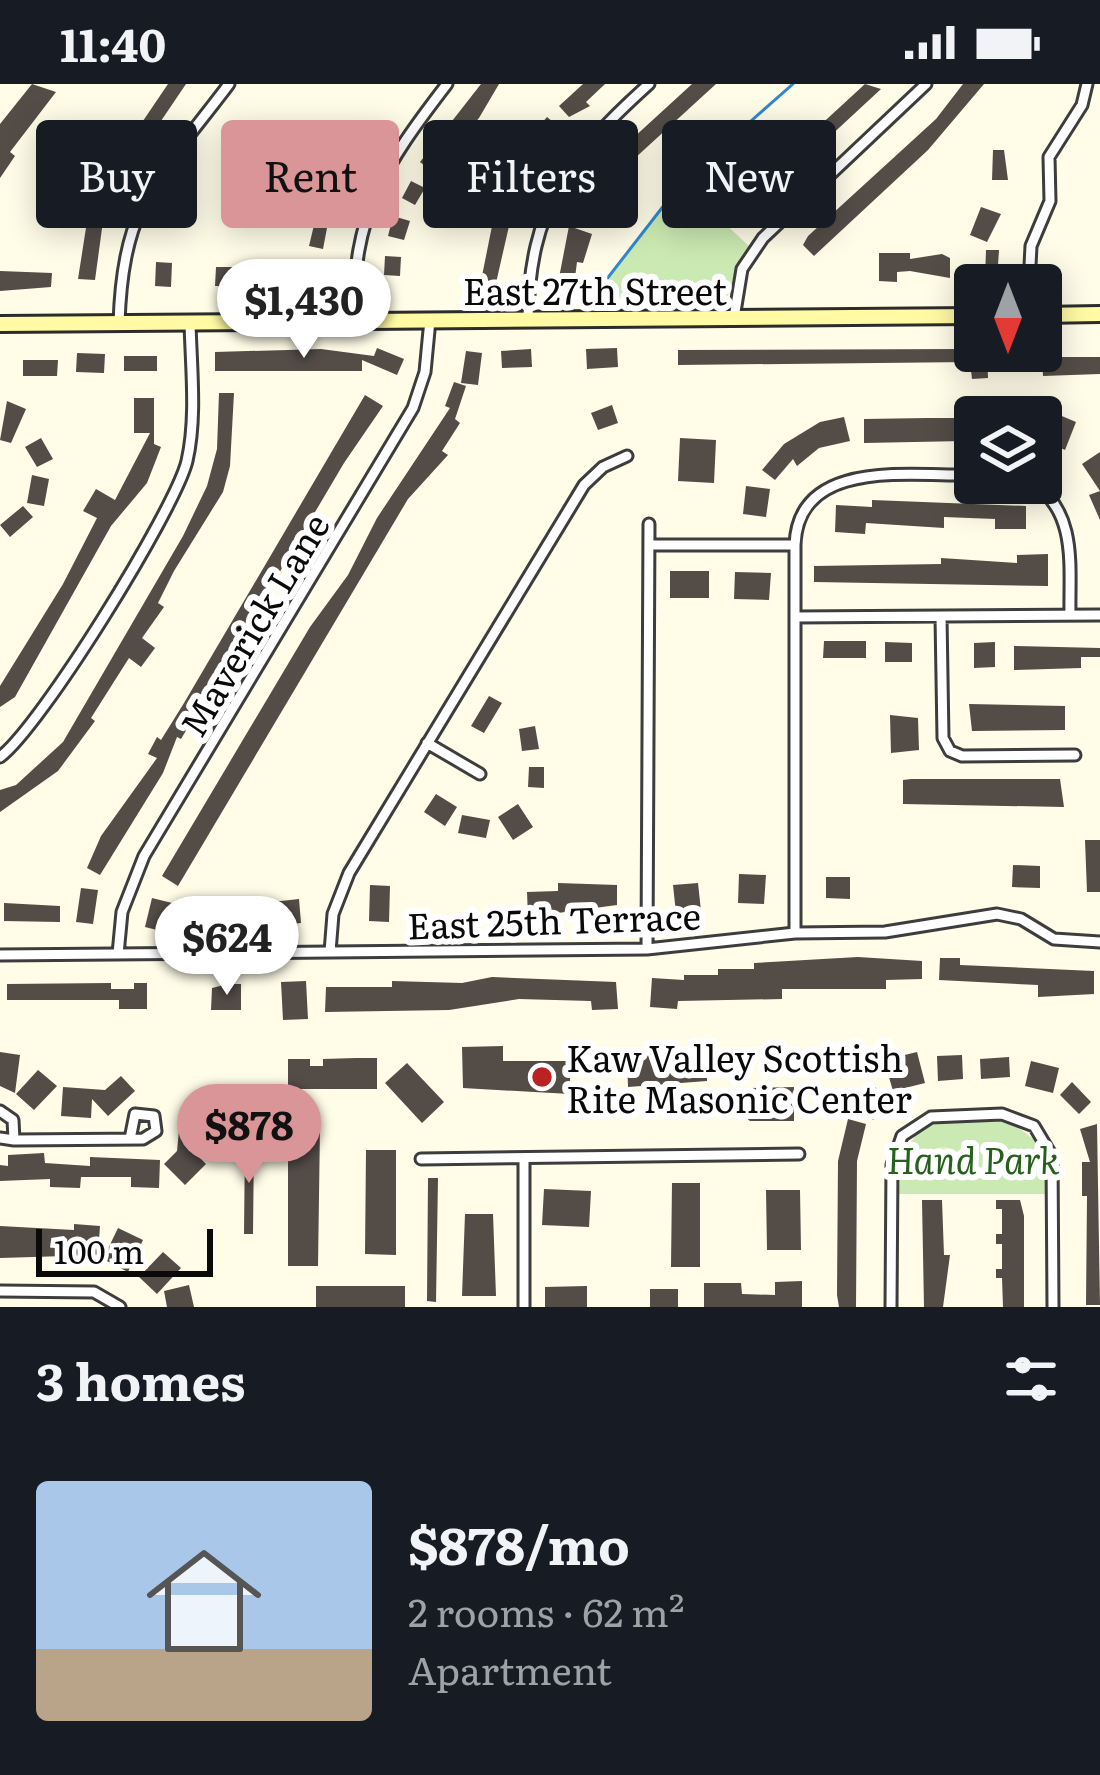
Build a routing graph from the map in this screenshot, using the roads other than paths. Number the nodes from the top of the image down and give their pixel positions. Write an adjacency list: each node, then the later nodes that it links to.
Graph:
1 (229, 84): 15 (street)
2 (447, 84): 13 (street)
3 (649, 84): 12 (street)
4 (926, 84): 10 (street)
5 (1087, 84): 6 (street)
6 (1030, 264)
7 (1100, 314): 8 (street)
8 (1062, 315)
9 (954, 316): 10 (street, East 27th Street)
10 (734, 318): 12 (street, East 27th Street)
11 (430, 320): 12 (street, East 27th Street); 13 (street, East 27th Street); 35 (street, Maverick Lane)
12 (528, 320)
13 (354, 321): 14 (street, East 27th Street)
14 (190, 322): 15 (street, East 27th Street); 29 (street)
15 (119, 323): 16 (street, East 27th Street)
16 (0, 324)
17 (627, 456): 27 (street)
18 (954, 476): 22 (street)
19 (1055, 504): 23 (street)
20 (649, 524): 21 (street)
21 (649, 545): 22 (street); 33 (street)
22 (795, 545): 26 (street)
23 (1070, 615): 24 (street); 25 (street)
24 (1100, 615)
25 (941, 616): 26 (street); 28 (street)
26 (796, 617): 31 (street)
27 (428, 743): 30 (street); 34 (street)
28 (1076, 754)
29 (0, 757)
30 (480, 774)
31 (795, 933): 32 (street, East 25th Terrace); 33 (street, East 25th Terrace)
32 (1100, 942)
33 (647, 949): 34 (street, East 25th Terrace)
34 (330, 952): 35 (street, East 25th Terrace)
35 (118, 954): 36 (street, East 25th Terrace)
36 (0, 955)
37 (0, 1112): 40 (street)
38 (0, 1138): 40 (street)
39 (130, 1139): 40 (street)
40 (14, 1140)
41 (799, 1154): 42 (street)
42 (524, 1158): 43 (street); 46 (street)
43 (421, 1159)
44 (0, 1291): 45 (street)
45 (120, 1307)
46 (524, 1307)
47 (891, 1307): 48 (street)
48 (1053, 1307)

